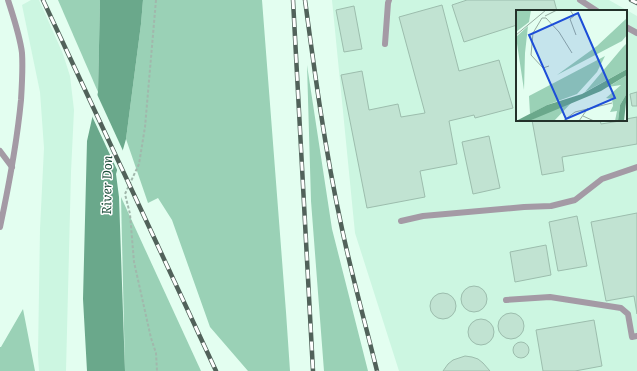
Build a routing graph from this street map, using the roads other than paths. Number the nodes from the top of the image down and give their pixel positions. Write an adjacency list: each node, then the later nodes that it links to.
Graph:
1 (8, 0): 9 (lane)
2 (390, 0): 7 (lane)
3 (580, 0): 4 (lane)
4 (595, 10)
5 (627, 28): 6 (lane)
6 (637, 33)
7 (385, 44)
8 (0, 151): 9 (lane)
9 (12, 167): 12 (lane)
10 (637, 167): 11 (lane)
11 (401, 221)
12 (0, 227)
13 (506, 300): 14 (lane)
14 (637, 336)

